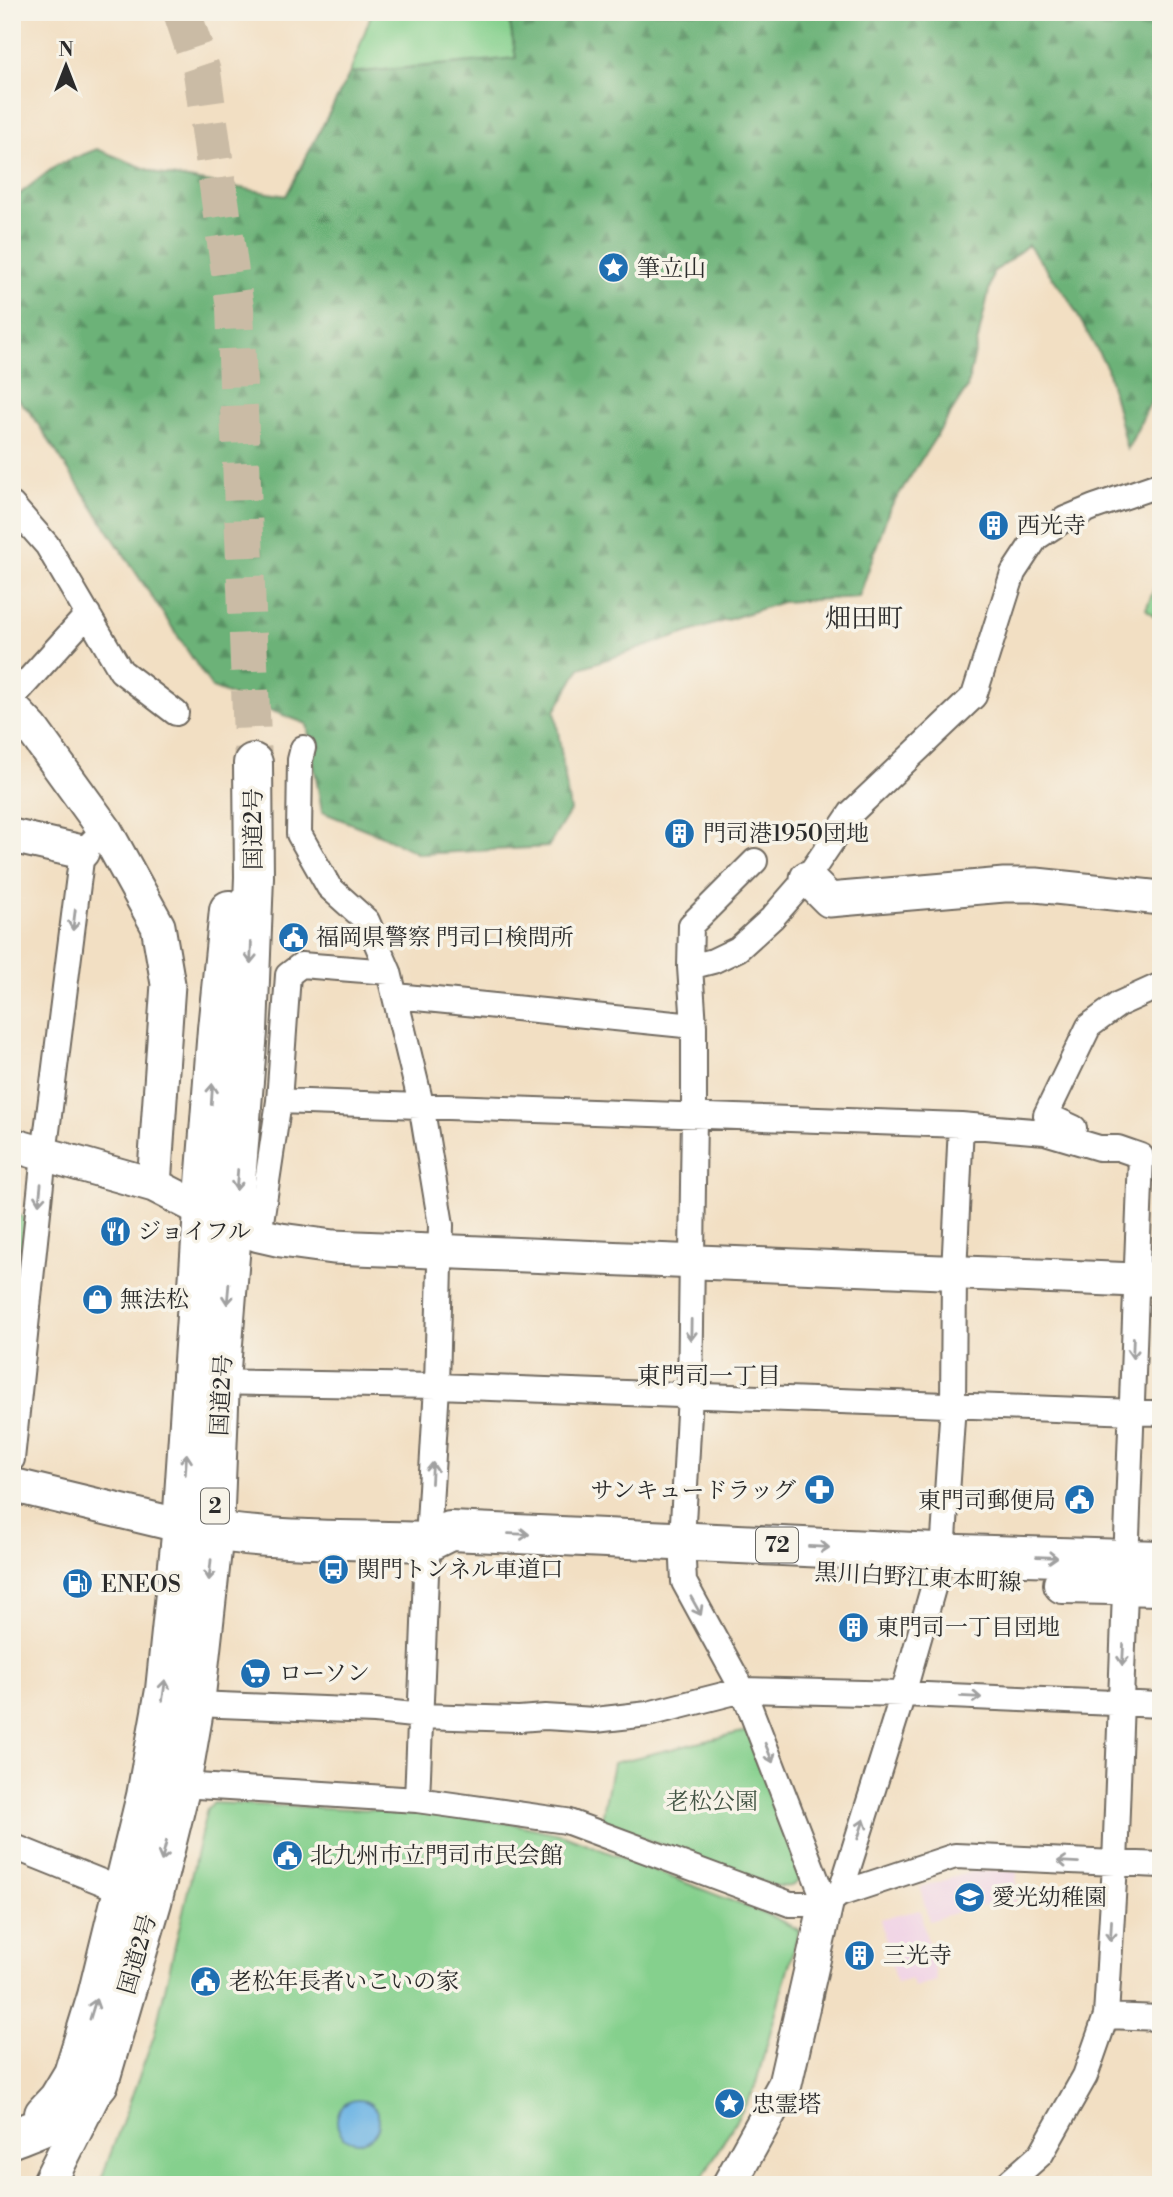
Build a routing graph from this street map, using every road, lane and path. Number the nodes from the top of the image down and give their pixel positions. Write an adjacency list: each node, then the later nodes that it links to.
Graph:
1 (1161, 484): 11 (street)
2 (12, 505): 3 (street)
3 (88, 614): 4 (street); 6 (street)
4 (12, 698)
5 (12, 708): 9 (street)
6 (176, 713)
7 (303, 748): 14 (street)
8 (12, 836): 9 (street)
9 (94, 841): 24 (street, one-way to 24); 25 (street)
10 (755, 861): 13 (street)
11 (807, 878): 12 (street); 13 (street)
12 (1161, 898)
13 (690, 967): 17 (street)
14 (389, 972): 16 (street); 18 (street)
15 (1161, 985): 23 (street)
16 (396, 996): 17 (street); 19 (street)
17 (694, 1026): 20 (street)
18 (279, 1101): 19 (street); 26 (street)
19 (421, 1104): 20 (street); 27 (street)
20 (694, 1115): 21 (street); 28 (street)
21 (961, 1125): 23 (street); 29 (street)
22 (12, 1146): 24 (street)
23 (1099, 1148): 30 (street)
24 (44, 1155): 25 (street); 37 (street, one-way to 37)
25 (154, 1185): 26 (street)
26 (232, 1224): 26 (main road, 国道2号 / 2, one-way to 26); 27 (street); 31 (main road, 国道2号 / 2)
27 (441, 1252): 28 (street); 32 (street)
28 (692, 1262): 29 (street); 33 (street, one-way to 33)
29 (954, 1273): 30 (street); 34 (street)
30 (1148, 1279): 35 (street, one-way to 35)
31 (206, 1382): 32 (street); 39 (main road, 国道2号 / 2)
32 (437, 1386): 33 (street); 40 (street, one-way to 32)
33 (690, 1395): 34 (street); 41 (street)
34 (953, 1404): 35 (street); 42 (street)
35 (1131, 1413): 36 (street); 43 (street)
36 (1161, 1413)
37 (12, 1459)
38 (12, 1485): 39 (street)
39 (198, 1529): 40 (main road, 黒川白野江東本町線 / 72); 46 (main road, 国道2号 / 2, one-way to 46); 50 (main road, 国道2号 / 2, one-way to 39)
40 (428, 1542): 41 (main road, 黒川白野江東本町線 / 72); 49 (street)
41 (682, 1554): 42 (main road, 黒川白野江東本町線 / 72); 44 (street, one-way to 44)
42 (939, 1565): 43 (main road, 黒川白野江東本町線 / 72); 45 (street)
43 (1144, 1573): 47 (street, one-way to 47)
44 (743, 1690): 45 (street); 49 (street); 56 (street, one-way to 56)
45 (903, 1694): 47 (street, one-way to 47); 56 (street, one-way to 45)
46 (195, 1704): 49 (street); 50 (main road, 国道2号 / 2)
47 (1121, 1704): 48 (street); 53 (street)
48 (1161, 1705)
49 (422, 1716): 51 (street)
50 (164, 1790): 51 (street); 55 (main road, 国道2号 / 2); 59 (main road, 国道2号 / 2, one-way to 59)
51 (418, 1800): 56 (street)
52 (12, 1846): 55 (street)
53 (1115, 1864): 54 (street); 56 (street, one-way to 56); 57 (street, one-way to 57)
54 (1161, 1864)
55 (124, 1891): 59 (main road, 国道2号 / 2, one-way to 55)
56 (833, 1899): 63 (street)
57 (1106, 2016): 58 (street); 64 (street)
58 (1161, 2018)
59 (86, 2078): 60 (main road); 61 (main road); 62 (street)
60 (64, 2117): 61 (main road); 62 (street)
61 (12, 2137)
62 (48, 2185)
63 (729, 2185)
64 (1006, 2185)

